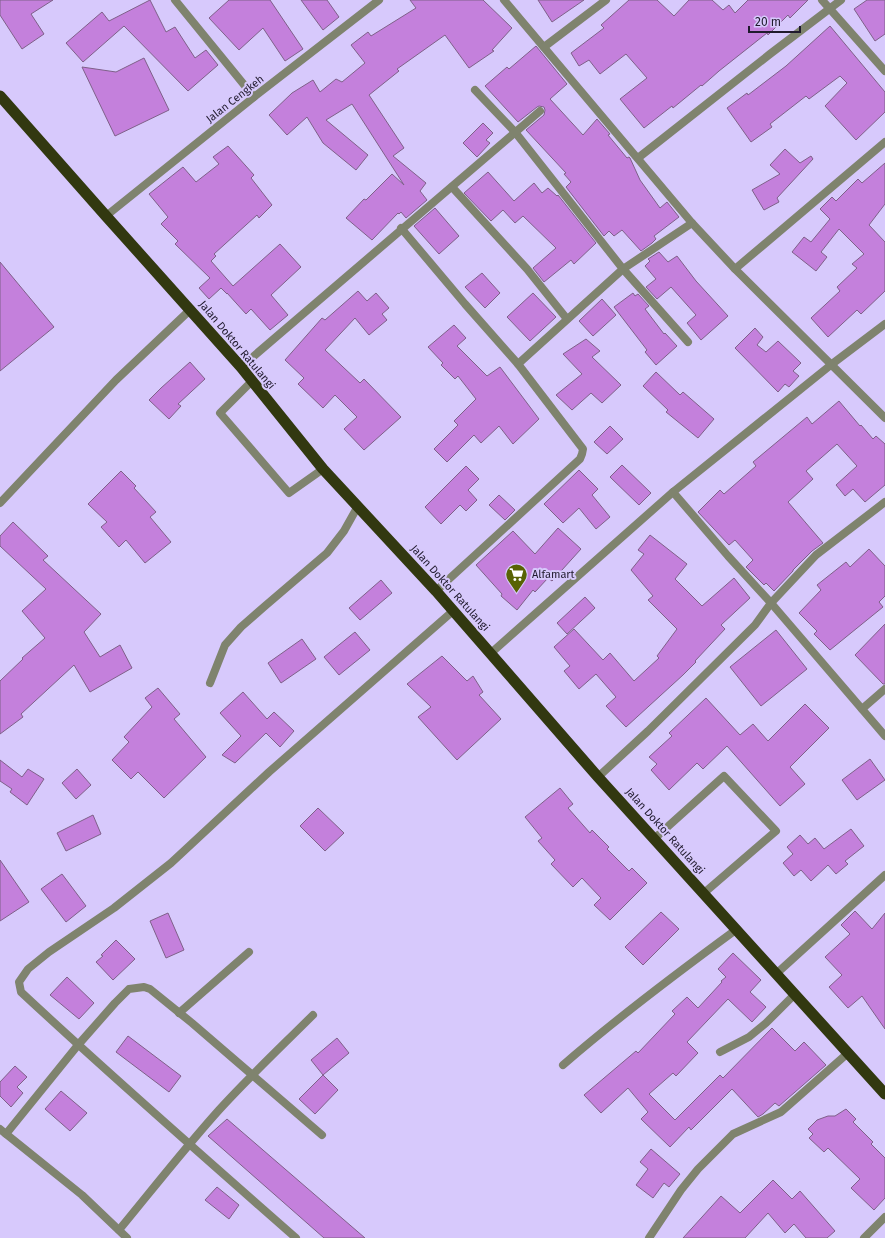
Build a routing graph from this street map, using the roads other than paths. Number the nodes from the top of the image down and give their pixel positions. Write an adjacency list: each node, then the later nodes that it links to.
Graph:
1 (175, 0): 12 (street)
2 (379, 0): 12 (street, Jalan Cengkeh)
3 (504, 0): 8 (street)
4 (606, 0): 8 (street)
5 (822, 0): 7 (street)
6 (841, 0): 7 (street)
7 (830, 9): 9 (street); 16 (street)
8 (544, 47): 16 (street)
9 (885, 71)
10 (475, 90): 14 (street)
11 (0, 96): 18 (highway, Jalan Doktor Ratulangi)
12 (254, 97): 18 (street, Jalan Cengkeh)
13 (540, 111): 14 (street)
14 (515, 132): 17 (street); 22 (street)
15 (885, 142): 21 (street)
16 (638, 158): 19 (street)
17 (452, 187): 20 (street); 24 (street)
18 (106, 216): 23 (highway, Jalan Doktor Ratulangi)
19 (692, 223): 21 (street); 22 (street)
20 (401, 228): 27 (street); 29 (street)
21 (736, 269): 28 (street)
22 (623, 270): 24 (street); 26 (street)
23 (191, 310): 29 (highway, Jalan Doktor Ratulangi); 35 (street)
24 (567, 319): 27 (street)
25 (885, 324): 28 (street)
26 (688, 342)
27 (518, 364): 37 (street)
28 (832, 364): 31 (street); 33 (street)
29 (241, 367): 30 (highway, Jalan Doktor Ratulangi)
30 (252, 381): 32 (highway, Jalan Doktor Ratulangi); 32 (street)
31 (885, 418)
32 (323, 469): 36 (highway, Jalan Doktor Ratulangi)
33 (673, 492): 38 (street); 40 (street)
34 (885, 502): 38 (street)
35 (0, 503)
36 (358, 506): 37 (highway, Jalan Doktor Ratulangi); 41 (street)
37 (436, 591): 39 (highway, Jalan Doktor Ratulangi)
38 (772, 603): 43 (street); 45 (street)
39 (453, 611): 40 (highway, Jalan Doktor Ratulangi); 55 (street)
40 (491, 653): 45 (highway, Jalan Doktor Ratulangi)
41 (210, 683)
42 (885, 689): 43 (street)
43 (862, 709): 44 (street)
44 (885, 736)
45 (598, 777): 46 (highway, Jalan Doktor Ratulangi)
46 (654, 839): 48 (highway, Jalan Doktor Ratulangi); 48 (street)
47 (885, 875): 51 (street)
48 (704, 893): 49 (highway, Jalan Doktor Ratulangi)
49 (736, 929): 51 (highway, Jalan Doktor Ratulangi); 58 (street)
50 (249, 952): 53 (street)
51 (776, 974): 52 (highway, Jalan Doktor Ratulangi)
52 (795, 994): 56 (street); 57 (highway, Jalan Doktor Ratulangi)
53 (179, 1013): 55 (street); 59 (street)
54 (313, 1015): 59 (street)
55 (78, 1045): 61 (street); 63 (street)
56 (720, 1052)
57 (848, 1053): 60 (highway, Jalan Doktor Ratulangi); 68 (street)
58 (563, 1065)
59 (252, 1074): 62 (street); 63 (street)
60 (885, 1094)
61 (3, 1132): 65 (street)
62 (322, 1135)
63 (189, 1144): 65 (street); 67 (street)
64 (885, 1217): 69 (street)
65 (119, 1230): 66 (street)
66 (127, 1238)
67 (296, 1238)
68 (649, 1238)
69 (864, 1238)

